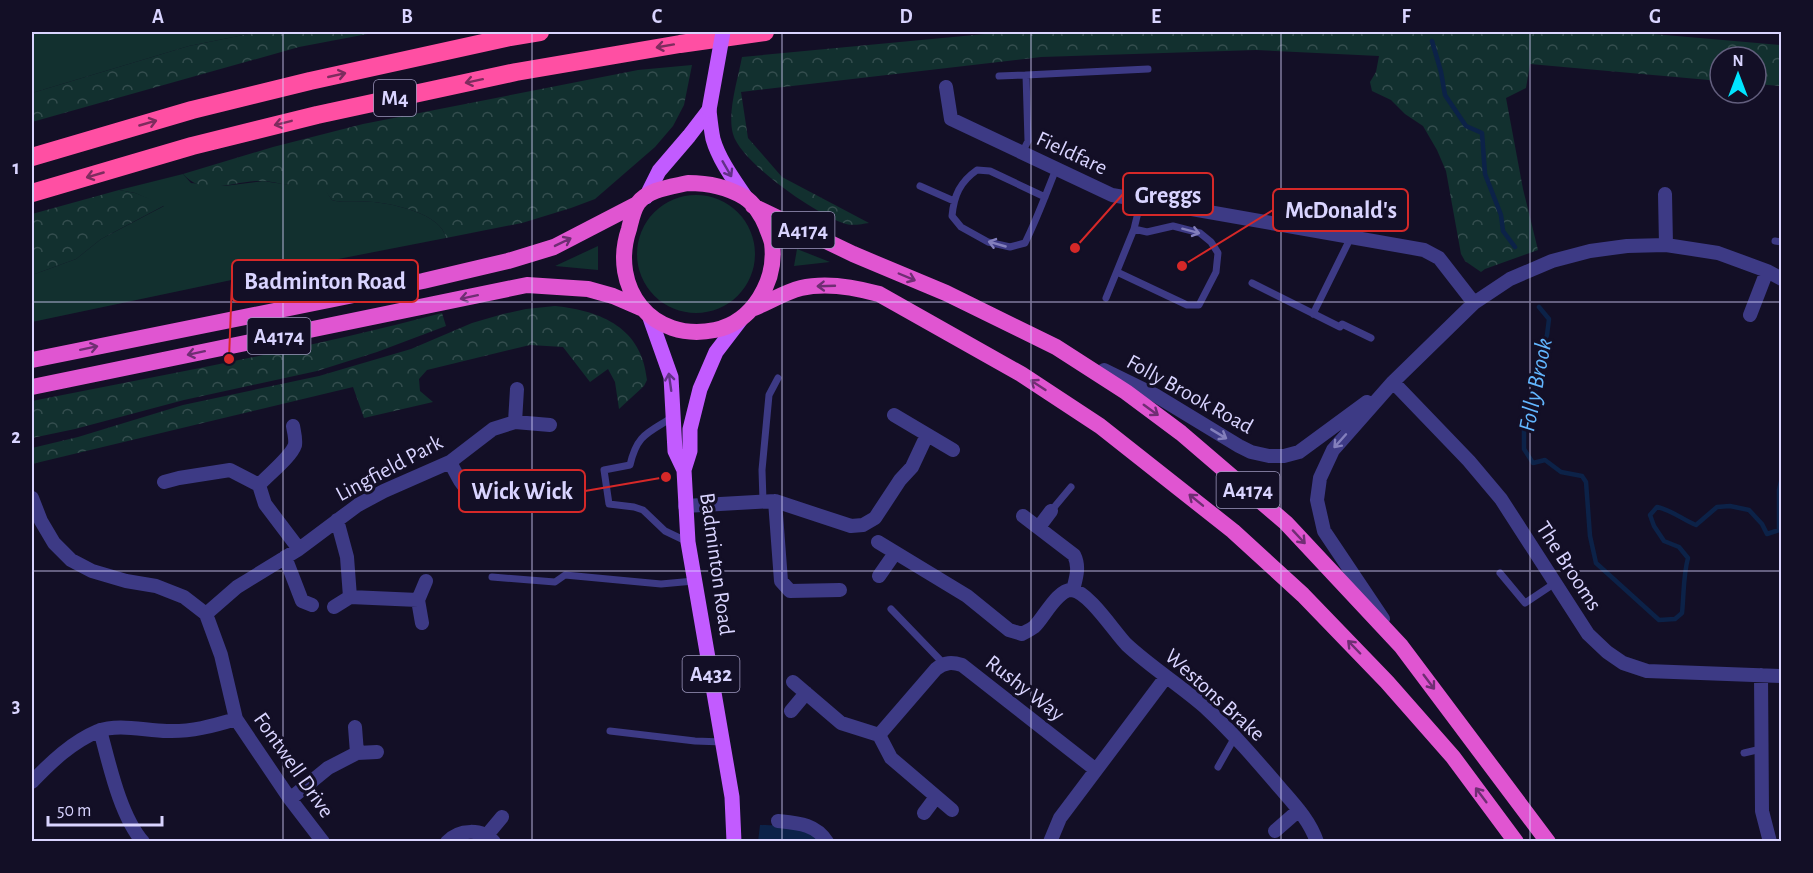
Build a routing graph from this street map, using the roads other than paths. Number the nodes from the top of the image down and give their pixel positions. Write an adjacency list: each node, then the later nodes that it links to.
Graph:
1 (540, 32): 10 (highway, M4, one-way to 1)
2 (723, 32): 8 (main road, bridge)
3 (765, 32): 13 (highway, M4, one-way to 13)
4 (1148, 69): 5 (lane)
5 (1026, 75): 6 (lane); 9 (lane)
6 (999, 76)
7 (946, 87): 9 (street, Fieldfare)
8 (709, 110): 16 (main road); 19 (main road, one-way to 19)
9 (1022, 153): 11 (street, Fieldfare)
10 (32, 157)
11 (1056, 169): 15 (lane); 17 (street, Fieldfare)
12 (920, 186): 18 (lane)
13 (32, 193)
14 (1665, 194): 22 (street)
15 (1045, 197): 18 (lane); 18 (lane, one-way to 18)
16 (641, 200): 19 (highway); 29 (highway); 35 (highway, A4174, one-way to 16)
17 (1141, 200): 20 (lane); 21 (street, Fieldfare)
18 (954, 201)
19 (750, 202): 30 (highway); 34 (highway, A4174, one-way to 34)
20 (1134, 229): 24 (lane); 24 (lane, one-way to 24)
21 (1350, 237): 28 (street, Fieldfare); 31 (lane)
22 (1666, 245): 23 (street, Folly Brook Road); 28 (street, Folly Brook Road)
23 (1767, 271): 25 (street, Folly Brook Road); 32 (street)
24 (1117, 272): 27 (lane)
25 (1782, 279)
26 (1251, 283): 31 (lane)
27 (1106, 298)
28 (1474, 303): 37 (street, Folly Brook Road)
29 (646, 312): 30 (highway); 38 (highway, A4174, one-way to 38); 41 (main road, Badminton Road / A432, one-way to 29)
30 (748, 313): 49 (main road, Badminton Road / A432); 120 (highway, A4174, one-way to 30)
31 (1312, 314): 33 (lane)
32 (1750, 315)
33 (1371, 338)
34 (1056, 347): 37 (street, Folly Brook Road, one-way to 37); 82 (highway, A4174, one-way to 82)
35 (32, 360)
36 (778, 378): 56 (lane)
37 (1393, 382): 72 (street, The Brooms); 82 (street, Folly Brook Road, one-way to 82)
38 (32, 387)
39 (517, 389): 42 (street)
40 (894, 415): 45 (street)
41 (674, 417): 49 (main road, Badminton Road / A432); 62 (lane)
42 (515, 422): 43 (street, Lingfield Park); 47 (street, Lingfield Park)
43 (550, 424)
44 (293, 426): 52 (street)
45 (927, 435): 46 (street); 56 (street)
46 (953, 450)
47 (450, 462): 54 (street); 60 (street, Lingfield Park)
48 (171, 466): 50 (street)
49 (684, 470): 57 (main road, Badminton Road / A432)
50 (179, 478): 51 (street); 52 (street)
51 (164, 482)
52 (259, 485): 64 (street)
53 (1071, 487): 58 (lane)
54 (491, 497)
55 (32, 498): 80 (street)
56 (769, 501): 57 (street); 73 (street)
57 (685, 506): 62 (main road, Badminton Road / A432)
58 (1051, 512): 61 (street)
59 (1023, 516): 61 (street)
60 (337, 520): 64 (street, Lingfield Park); 75 (street)
61 (1039, 527): 74 (street)
62 (688, 542): 71 (main road, Badminton Road / A432)
63 (878, 542): 65 (street)
64 (299, 549): 66 (street, Lingfield Park)
65 (895, 553): 68 (street); 74 (street)
66 (285, 557): 77 (street); 80 (street, Lingfield Park)
67 (1500, 573): 72 (lane)
68 (879, 576)
69 (492, 577): 71 (lane)
70 (426, 581): 76 (street)
71 (694, 581): 96 (main road, Badminton Road / A432)
72 (1556, 583): 84 (street, The Brooms)
73 (840, 590)
74 (1073, 590): 86 (street, Westons Brake)
75 (350, 597): 76 (street); 78 (street)
76 (418, 600): 81 (street)
77 (312, 606)
78 (334, 607)
79 (891, 609): 83 (lane)
80 (206, 614): 90 (street, Fontwell Drive)
81 (422, 623)
82 (1401, 645): 121 (highway, A4174, one-way to 121)
83 (944, 663): 94 (street); 102 (street, Rushy Way)
84 (1761, 675): 85 (street, The Brooms); 97 (street)
85 (1782, 676)
86 (1166, 677): 95 (street, Westons Brake); 102 (street)
87 (793, 682): 88 (street)
88 (806, 693): 89 (street); 94 (street)
89 (791, 711)
90 (236, 719): 92 (street); 105 (street, Fontwell Drive)
91 (356, 727): 99 (street)
92 (100, 730): 103 (street); 113 (street)
93 (610, 731): 96 (lane)
94 (879, 735): 104 (street)
95 (1235, 737): 101 (lane); 107 (street, Westons Brake)
96 (723, 742): 116 (main road, Badminton Road / A432)
97 (1761, 749): 100 (lane); 122 (street)
98 (377, 752): 99 (street)
99 (357, 753): 105 (street)
100 (1744, 753)
101 (1218, 767)
102 (1096, 770): 118 (street)
103 (32, 782)
104 (936, 797): 106 (street); 108 (street)
105 (290, 799): 114 (street, Fontwell Drive)
106 (951, 810)
107 (1299, 810): 111 (street); 119 (street, Westons Brake)
108 (924, 813)
109 (502, 817): 112 (street)
110 (778, 821): 117 (street)
111 (1274, 836)
112 (490, 838): 115 (street)
113 (137, 839)
114 (323, 842)
115 (447, 842)
116 (734, 842)
117 (827, 842)
118 (1050, 842)
119 (1317, 842)
120 (1516, 842)
121 (1548, 842)
122 (1770, 842)

